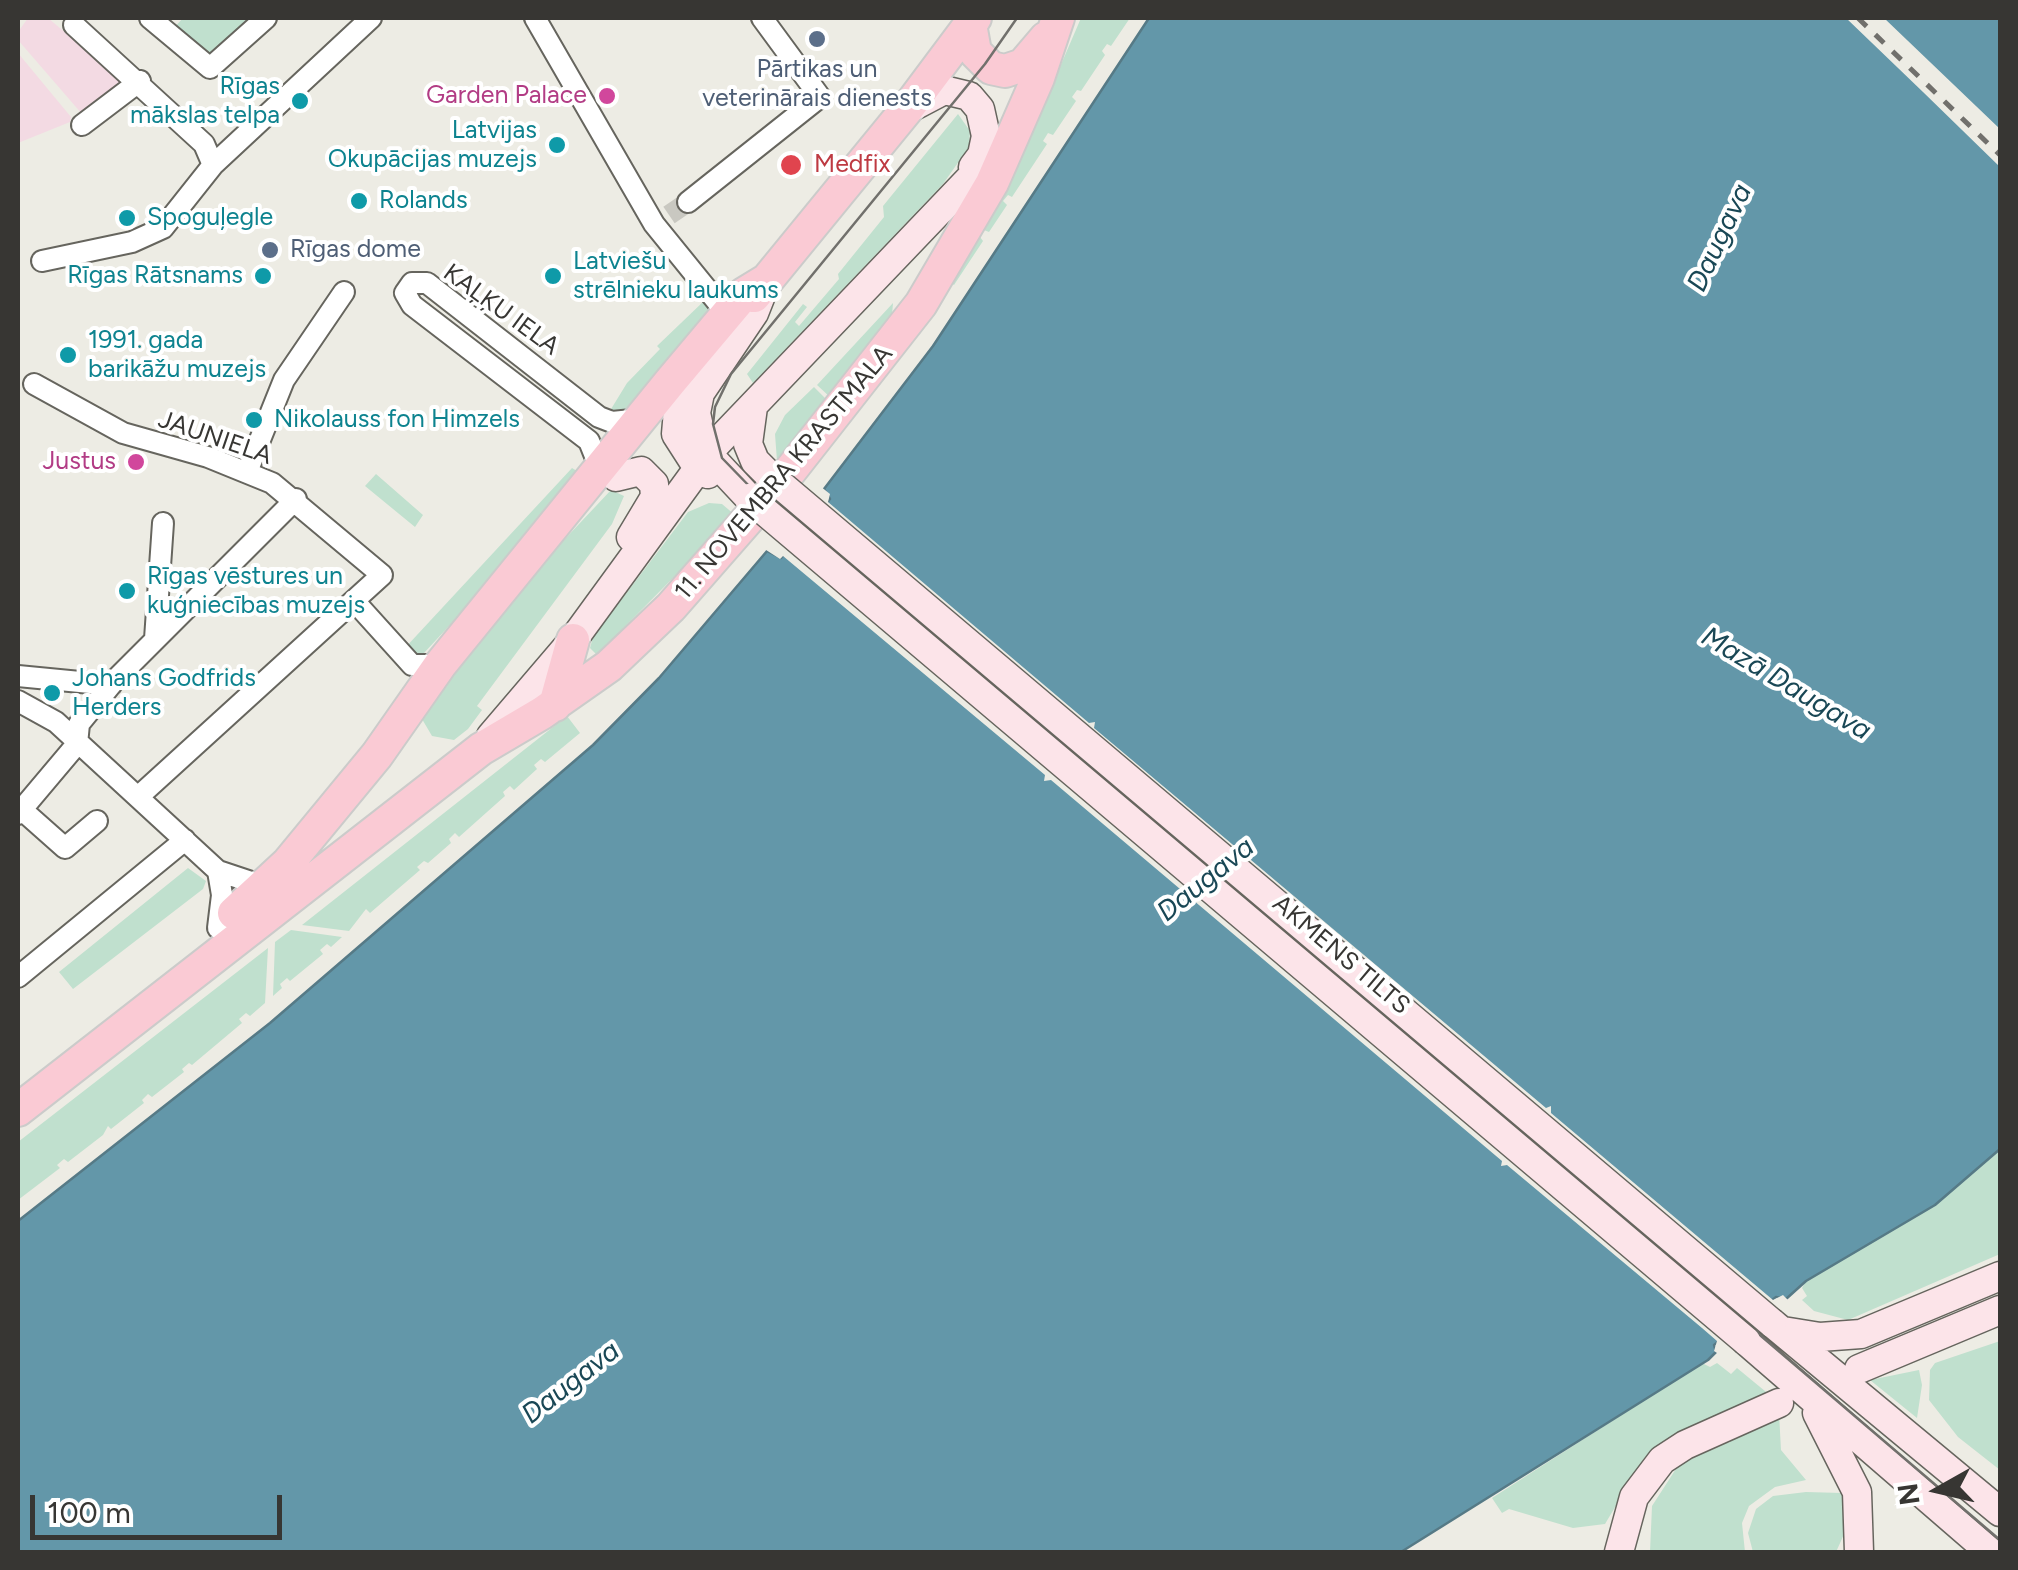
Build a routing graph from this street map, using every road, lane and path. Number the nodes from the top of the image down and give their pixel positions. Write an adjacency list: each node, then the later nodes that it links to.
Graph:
1 (266, 18): 8 (street)
2 (371, 18): 13 (street)
3 (535, 18): 19 (street)
4 (762, 18): 14 (street)
5 (973, 21): 6 (main road); 10 (main road)
6 (1055, 24): 12 (main road, 11. NOVEMBRA KRASTMALA)
7 (74, 25): 9 (street)
8 (164, 26)
9 (140, 81): 11 (street); 13 (street)
10 (907, 110): 15 (main road); 17 (main road)
11 (82, 125)
12 (1014, 133): 15 (main road, 11. NOVEMBRA KRASTMALA); 40 (main road, 11. NOVEMBRA KRASTMALA)
13 (213, 166): 16 (street)
14 (688, 202)
15 (944, 208): 22 (main road, 11. NOVEMBRA KRASTMALA)
16 (42, 261)
17 (767, 280): 19 (main road); 21 (main road); 24 (main road)
18 (344, 292): 25 (street)
19 (727, 314): 23 (main road)
20 (34, 384): 25 (street, JAUNIELA)
21 (680, 388): 24 (main road); 27 (main road)
22 (753, 407): 24 (main road, 11. NOVEMBRA KRASTMALA); 26 (main road, 11. NOVEMBRA KRASTMALA)
23 (648, 410): 27 (main road); 27 (street, KAĻĶU IELA)
24 (705, 462): 28 (main road, 11. NOVEMBRA KRASTMALA); 29 (main road, 11. NOVEMBRA KRASTMALA)
25 (247, 472): 30 (street, JAUNIELA)
26 (769, 475): 56 (main road, AKMENS TILTS, bridge)
27 (605, 476): 35 (main road); 41 (main road)
28 (684, 494): 29 (main road, 11. NOVEMBRA KRASTMALA); 34 (main road, 11. NOVEMBRA KRASTMALA)
29 (740, 494): 58 (main road, AKMENS TILTS, bridge)
30 (296, 499): 32 (street, JAUNIELA); 33 (street)
31 (163, 523): 33 (street)
32 (356, 603): 35 (street); 43 (street)
33 (155, 638): 37 (street)
34 (573, 640): 40 (main road); 41 (main road, 11. NOVEMBRA KRASTMALA)
35 (440, 665): 39 (main road)
36 (18, 676): 37 (street)
37 (111, 685): 42 (street)
38 (18, 701): 42 (street)
39 (415, 701): 44 (main road); 49 (main road)
40 (555, 705): 41 (main road, 11. NOVEMBRA KRASTMALA)
41 (490, 738): 44 (main road, 11. NOVEMBRA KRASTMALA)
42 (76, 744): 43 (street); 45 (street)
43 (138, 797): 47 (street)
44 (409, 804): 53 (main road, 11. NOVEMBRA KRASTMALA)
45 (19, 812): 46 (street)
46 (97, 821)
47 (185, 840): 48 (street); 51 (street)
48 (218, 870): 49 (street); 50 (street)
49 (263, 886): 50 (main road)
50 (218, 928): 52 (main road)
51 (18, 977)
52 (18, 1083)
53 (18, 1110)
54 (2000, 1276): 56 (main road)
55 (2000, 1310): 57 (main road)
56 (1777, 1327): 61 (main road, AKMENS TILTS)
57 (1858, 1369)
58 (1814, 1402): 64 (main road); 65 (main road, AKMENS TILTS)
59 (1778, 1403): 60 (main road)
60 (1634, 1497): 62 (main road); 63 (main road)
61 (2000, 1512)
62 (1619, 1552)
63 (1639, 1552)
64 (1859, 1552)
65 (1990, 1552)

